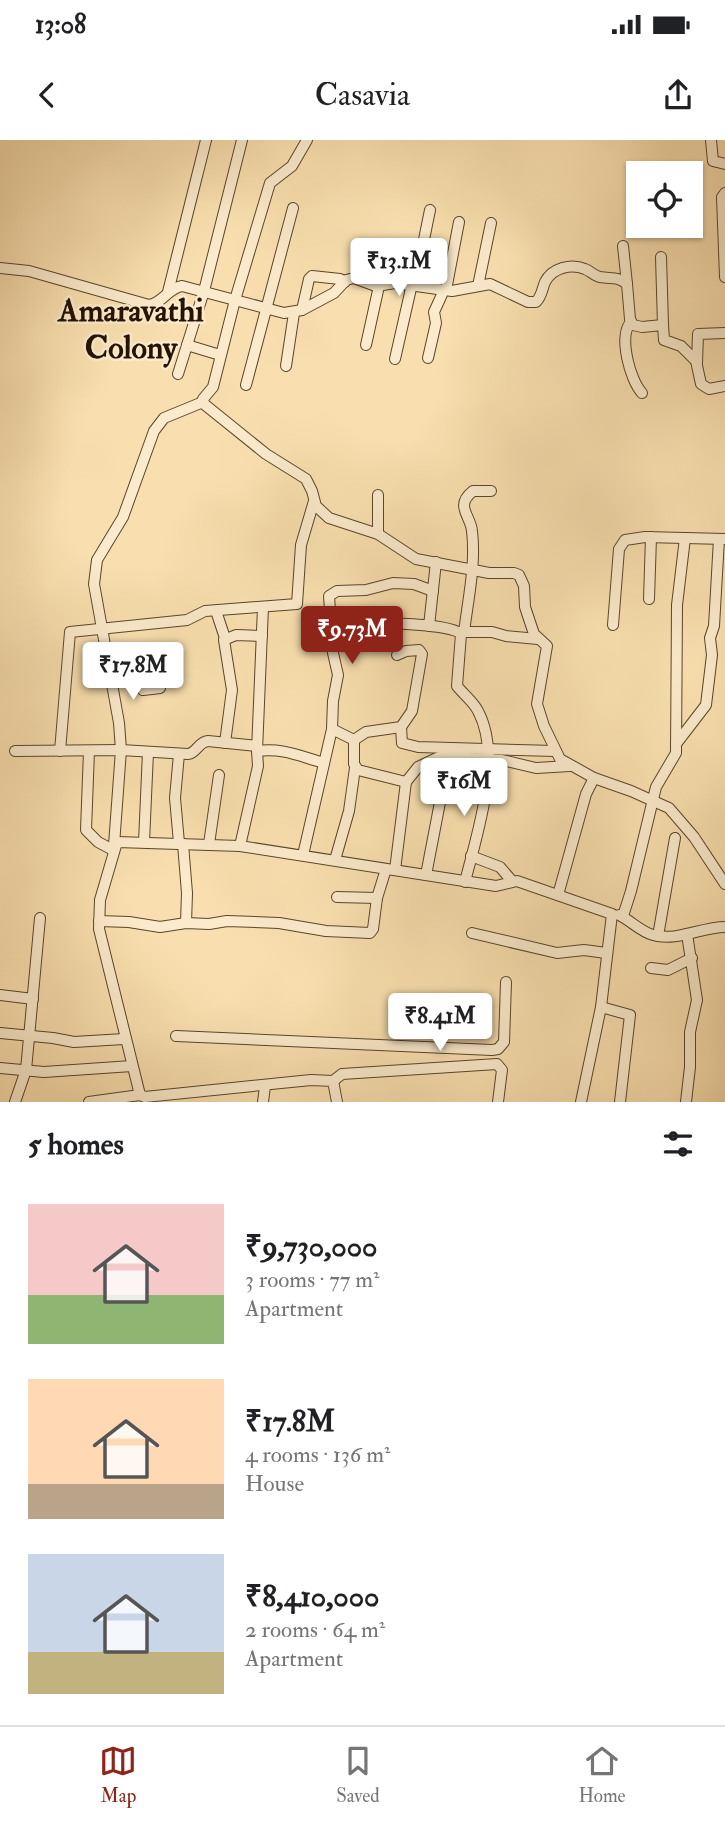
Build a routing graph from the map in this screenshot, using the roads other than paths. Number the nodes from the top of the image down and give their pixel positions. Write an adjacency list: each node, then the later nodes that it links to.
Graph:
1 (206, 140): 22 (street)
2 (242, 140): 20 (street)
3 (307, 140): 23 (street)
4 (711, 140): 5 (street)
5 (725, 164)
6 (725, 193): 14 (street)
7 (293, 208): 24 (street)
8 (430, 210): 16 (street)
9 (459, 222): 21 (street)
10 (491, 223): 19 (street)
11 (623, 246): 17 (street)
12 (661, 257): 27 (street)
13 (0, 268): 22 (street)
14 (725, 275)
15 (345, 282): 18 (street); 25 (street); 25 (street)
16 (414, 284): 18 (street); 21 (street); 33 (street)
17 (627, 284): 19 (street); 26 (street)
18 (379, 286): 30 (street)
19 (478, 286): 21 (street)
20 (204, 290): 22 (street); 23 (street); 29 (street)
21 (445, 290): 32 (street)
22 (167, 293)
23 (235, 300): 24 (street); 31 (street)
24 (268, 310): 25 (street); 37 (street)
25 (298, 312): 35 (street)
26 (631, 322): 27 (street); 39 (street)
27 (663, 325): 34 (street)
28 (725, 333): 34 (street)
29 (187, 345): 31 (street); 36 (street)
30 (366, 345)
31 (220, 355): 40 (street)
32 (428, 358)
33 (395, 359)
34 (697, 363): 38 (street)
35 (286, 366)
36 (178, 374)
37 (246, 385)
38 (725, 386)
39 (642, 393)
40 (203, 402): 43 (street); 57 (street)
41 (491, 491): 49 (street)
42 (378, 495): 44 (street)
43 (315, 501): 44 (street); 52 (street)
44 (378, 534): 48 (street)
45 (651, 537): 46 (street); 51 (street); 55 (street)
46 (685, 538): 47 (street); 69 (street)
47 (722, 539): 69 (street)
48 (436, 562): 49 (street); 50 (street)
49 (472, 568): 58 (street); 61 (street)
50 (433, 591): 56 (street); 66 (street)
51 (649, 600)
52 (263, 607): 53 (street); 59 (street)
53 (216, 611): 57 (street); 60 (street)
54 (358, 622): 56 (street)
55 (613, 625)
56 (429, 626): 58 (street)
57 (103, 630): 63 (street); 73 (street)
58 (462, 632): 61 (street); 78 (street)
59 (262, 636): 60 (street); 70 (street)
60 (225, 638): 68 (street)
61 (538, 639): 75 (street)
62 (397, 655): 65 (street)
63 (111, 672): 64 (street); 71 (street)
64 (160, 688)
65 (401, 727): 67 (street); 78 (street)
66 (332, 729): 67 (street); 79 (street)
67 (354, 740): 81 (street)
68 (225, 743): 70 (street); 77 (street)
69 (676, 744): 86 (street)
70 (257, 749): 79 (street); 91 (street)
71 (121, 750): 74 (street); 76 (street); 92 (street)
72 (15, 751): 73 (street)
73 (60, 751): 74 (street)
74 (89, 751): 92 (street)
75 (555, 751): 78 (street); 80 (street)
76 (148, 752): 77 (street); 88 (street)
77 (179, 754): 89 (street)
78 (487, 754): 80 (street); 84 (street); 94 (street)
79 (324, 764): 93 (street)
80 (570, 766): 83 (street)
81 (355, 768): 84 (street); 95 (street)
82 (219, 775): 90 (street)
83 (594, 778): 86 (street); 101 (street)
84 (406, 782): 96 (street)
85 (441, 797): 97 (street)
86 (652, 801): 100 (street); 105 (street)
87 (675, 838): 112 (street)
88 (144, 842): 89 (street); 92 (street)
89 (181, 844): 90 (street); 108 (street)
90 (209, 844): 91 (street)
91 (240, 846): 93 (street)
92 (114, 848): 107 (street)
93 (303, 855): 95 (street)
94 (471, 856): 98 (street); 99 (street)
95 (335, 860): 96 (street)
96 (391, 869): 97 (street); 103 (street)
97 (426, 875): 99 (street)
98 (512, 881): 99 (street); 101 (street)
99 (465, 882)
100 (725, 884)
101 (558, 895): 104 (street)
102 (337, 897): 103 (street)
103 (377, 898): 108 (street)
104 (612, 914): 105 (street); 113 (street)
105 (623, 916): 112 (street)
106 (40, 918): 118 (street)
107 (99, 921): 108 (street); 123 (street)
108 (187, 923)
109 (725, 927): 111 (street)
110 (472, 933): 113 (street)
111 (687, 934): 112 (street); 114 (street)
112 (657, 936)
113 (606, 953): 119 (street)
114 (692, 958): 115 (street); 139 (street)
115 (651, 968)
116 (506, 982): 124 (street)
117 (0, 995): 118 (street)
118 (33, 999): 121 (street)
119 (601, 1007): 137 (street); 138 (street)
120 (0, 1033): 121 (street)
121 (28, 1035): 123 (street); 127 (street)
122 (176, 1036): 124 (street)
123 (124, 1039): 125 (street)
124 (502, 1046): 128 (street)
125 (132, 1066): 127 (street); 131 (street)
126 (0, 1068): 127 (street)
127 (26, 1070): 132 (street)
128 (502, 1070): 129 (street); 136 (street)
129 (333, 1082): 130 (street); 135 (street)
130 (265, 1086): 131 (street); 134 (street)
131 (140, 1095): 133 (street)
132 (15, 1102)
133 (89, 1102)
134 (263, 1102)
135 (337, 1102)
136 (498, 1102)
137 (581, 1102)
138 (620, 1102)
139 (687, 1102)

